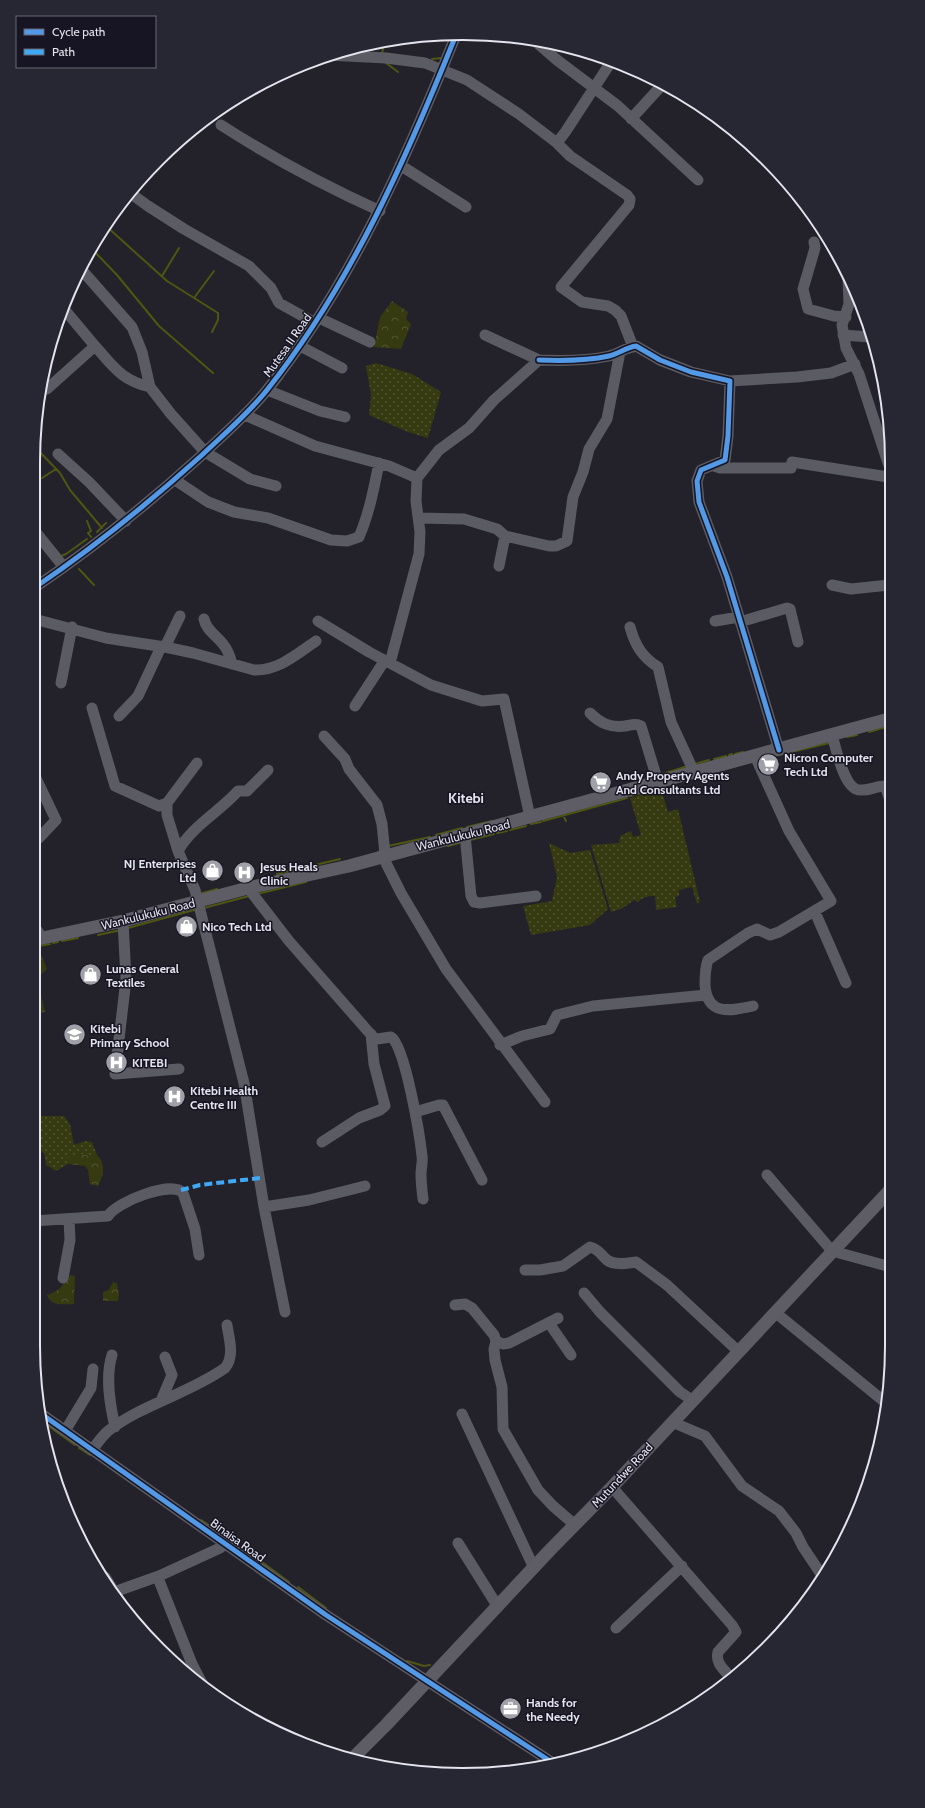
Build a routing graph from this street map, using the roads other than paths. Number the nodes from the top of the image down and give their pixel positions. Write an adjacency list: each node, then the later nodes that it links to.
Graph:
1 (454, 40): 5 (street, Mutesa II Road)
2 (550, 49): 6 (street)
3 (347, 56): 5 (street)
4 (608, 66): 6 (street)
5 (442, 70): 10 (street); 11 (street, Mutesa II Road)
6 (594, 88): 8 (street); 10 (street)
7 (658, 89): 8 (street)
8 (630, 119): 12 (street)
9 (221, 125): 15 (street)
10 (557, 143): 28 (street)
11 (400, 165): 14 (street); 15 (street, Mutesa II Road)
12 (698, 180)
13 (135, 196): 21 (street)
14 (466, 207)
15 (380, 210): 21 (street, Mutesa II Road)
16 (814, 242): 20 (street)
17 (85, 274): 34 (street)
18 (849, 292): 20 (street)
19 (67, 313): 26 (street)
20 (846, 317): 23 (street)
21 (317, 320): 25 (street); 27 (street, Mutesa II Road)
22 (485, 335): 30 (street)
23 (843, 335): 24 (street); 31 (street)
24 (866, 337)
25 (370, 342)
26 (95, 346): 34 (street); 35 (street)
27 (300, 346): 32 (street); 36 (street, Mutesa II Road)
28 (632, 346): 29 (street); 33 (street)
29 (620, 352): 30 (street); 50 (street)
30 (540, 360): 45 (street)
31 (855, 364): 33 (street); 40 (street)
32 (342, 368)
33 (730, 381): 43 (street)
34 (150, 387): 39 (street)
35 (47, 389)
36 (267, 390): 37 (street, Mutesa II Road); 38 (street)
37 (245, 415): 39 (street, Mutesa II Road); 42 (street)
38 (345, 417)
39 (205, 452): 46 (street, Mutesa II Road); 47 (street)
40 (885, 453)
41 (58, 454): 49 (street)
42 (379, 463): 45 (street); 46 (street)
43 (711, 465): 44 (street); 59 (street)
44 (885, 477)
45 (417, 478): 48 (street)
46 (175, 480): 49 (street, Mutesa II Road)
47 (276, 486)
48 (419, 518): 50 (street); 68 (street)
49 (126, 521): 52 (street, Mutesa II Road)
50 (505, 536): 53 (street)
51 (40, 537): 52 (street)
52 (63, 566): 54 (street, Mutesa II Road)
53 (499, 566)
54 (40, 583)
55 (885, 585): 56 (street)
56 (832, 586)
57 (180, 616): 67 (street)
58 (204, 618): 69 (street)
59 (739, 619): 62 (street); 66 (street); 78 (street)
60 (40, 620): 63 (street)
61 (318, 621): 68 (street)
62 (715, 621)
63 (72, 627): 67 (street); 70 (street)
64 (630, 627): 82 (street)
65 (316, 641): 69 (street)
66 (798, 642)
67 (163, 647): 69 (street); 74 (street)
68 (388, 662): 71 (street); 87 (street)
69 (232, 664)
70 (61, 683)
71 (355, 706)
72 (92, 708): 86 (street)
73 (590, 713): 83 (street)
74 (119, 716)
75 (885, 721): 76 (main road, Wankulukuku Road)
76 (832, 735): 78 (main road, Wankulukuku Road); 84 (street)
77 (324, 736): 91 (street)
78 (779, 750): 79 (main road, Wankulukuku Road)
79 (755, 756): 82 (main road, Wankulukuku Road); 95 (street)
80 (197, 763): 86 (street)
81 (268, 770): 90 (street)
82 (694, 772): 83 (main road, Wankulukuku Road)
83 (658, 782): 87 (main road, Wankulukuku Road)
84 (885, 786)
85 (40, 787): 89 (street)
86 (167, 803): 90 (street)
87 (530, 818): 88 (main road, Wankulukuku Road)
88 (465, 834): 91 (main road, Wankulukuku Road); 93 (street)
89 (40, 837)
90 (178, 850): 94 (street)
91 (384, 855): 92 (main road, Wankulukuku Road); 102 (street)
92 (248, 888): 94 (main road, Wankulukuku Road); 101 (street)
93 (536, 896)
94 (197, 902): 96 (main road, Wankulukuku Road); 112 (street)
95 (815, 912): 98 (street); 99 (street)
96 (123, 921): 97 (main road, Wankulukuku Road); 103 (street)
97 (40, 939)
98 (846, 983)
99 (706, 995): 100 (street); 102 (street)
100 (753, 1006)
101 (371, 1034): 105 (street); 106 (street)
102 (500, 1045): 104 (street)
103 (179, 1070)
104 (545, 1102)
105 (415, 1112): 108 (street); 111 (street)
106 (322, 1142)
107 (768, 1175): 115 (street)
108 (482, 1180)
109 (365, 1186): 112 (street)
110 (885, 1195): 115 (main road, Mutundwe Road)
111 (424, 1199)
112 (264, 1207): 122 (street)
113 (69, 1219): 114 (street); 116 (street); 119 (street)
114 (40, 1221)
115 (832, 1250): 117 (street); 123 (main road, Mutundwe Road)
116 (199, 1255)
117 (885, 1265)
118 (525, 1270): 126 (street)
119 (63, 1278)
120 (584, 1293): 132 (street)
121 (455, 1305): 125 (street)
122 (285, 1312)
123 (776, 1312): 126 (main road, Mutundwe Road); 131 (street)
124 (227, 1325): 133 (street)
125 (496, 1341): 128 (street); 141 (street)
126 (738, 1351): 132 (main road, Mutundwe Road)
127 (112, 1355): 137 (street)
128 (571, 1355)
129 (165, 1357): 133 (street)
130 (94, 1369): 138 (street)
131 (881, 1399)
132 (692, 1400): 136 (main road, Mutundwe Road)
133 (161, 1401): 137 (street)
134 (462, 1414): 145 (street)
135 (46, 1417): 138 (street, Binaisa Road)
136 (672, 1422): 140 (main road, Mutundwe Road); 146 (street)
137 (116, 1427): 139 (street)
138 (66, 1431): 139 (street, Binaisa Road)
139 (92, 1450): 142 (street, Binaisa Road)
140 (612, 1487): 141 (main road, Mutundwe Road); 144 (street)
141 (575, 1525): 145 (main road, Mutundwe Road)
142 (226, 1543): 147 (street); 153 (street, Binaisa Road)
143 (458, 1543): 149 (street)
144 (682, 1566): 150 (street); 152 (street)
145 (534, 1568): 149 (main road, Mutundwe Road)
146 (819, 1572)
147 (160, 1576): 148 (street); 151 (street)
148 (118, 1591)
149 (498, 1607): 153 (main road, Mutundwe Road)
150 (616, 1628)
151 (198, 1675)
152 (727, 1675)
153 (427, 1680): 154 (main road, Mutundwe Road); 155 (street, Binaisa Road)
154 (356, 1755)
155 (547, 1759)

